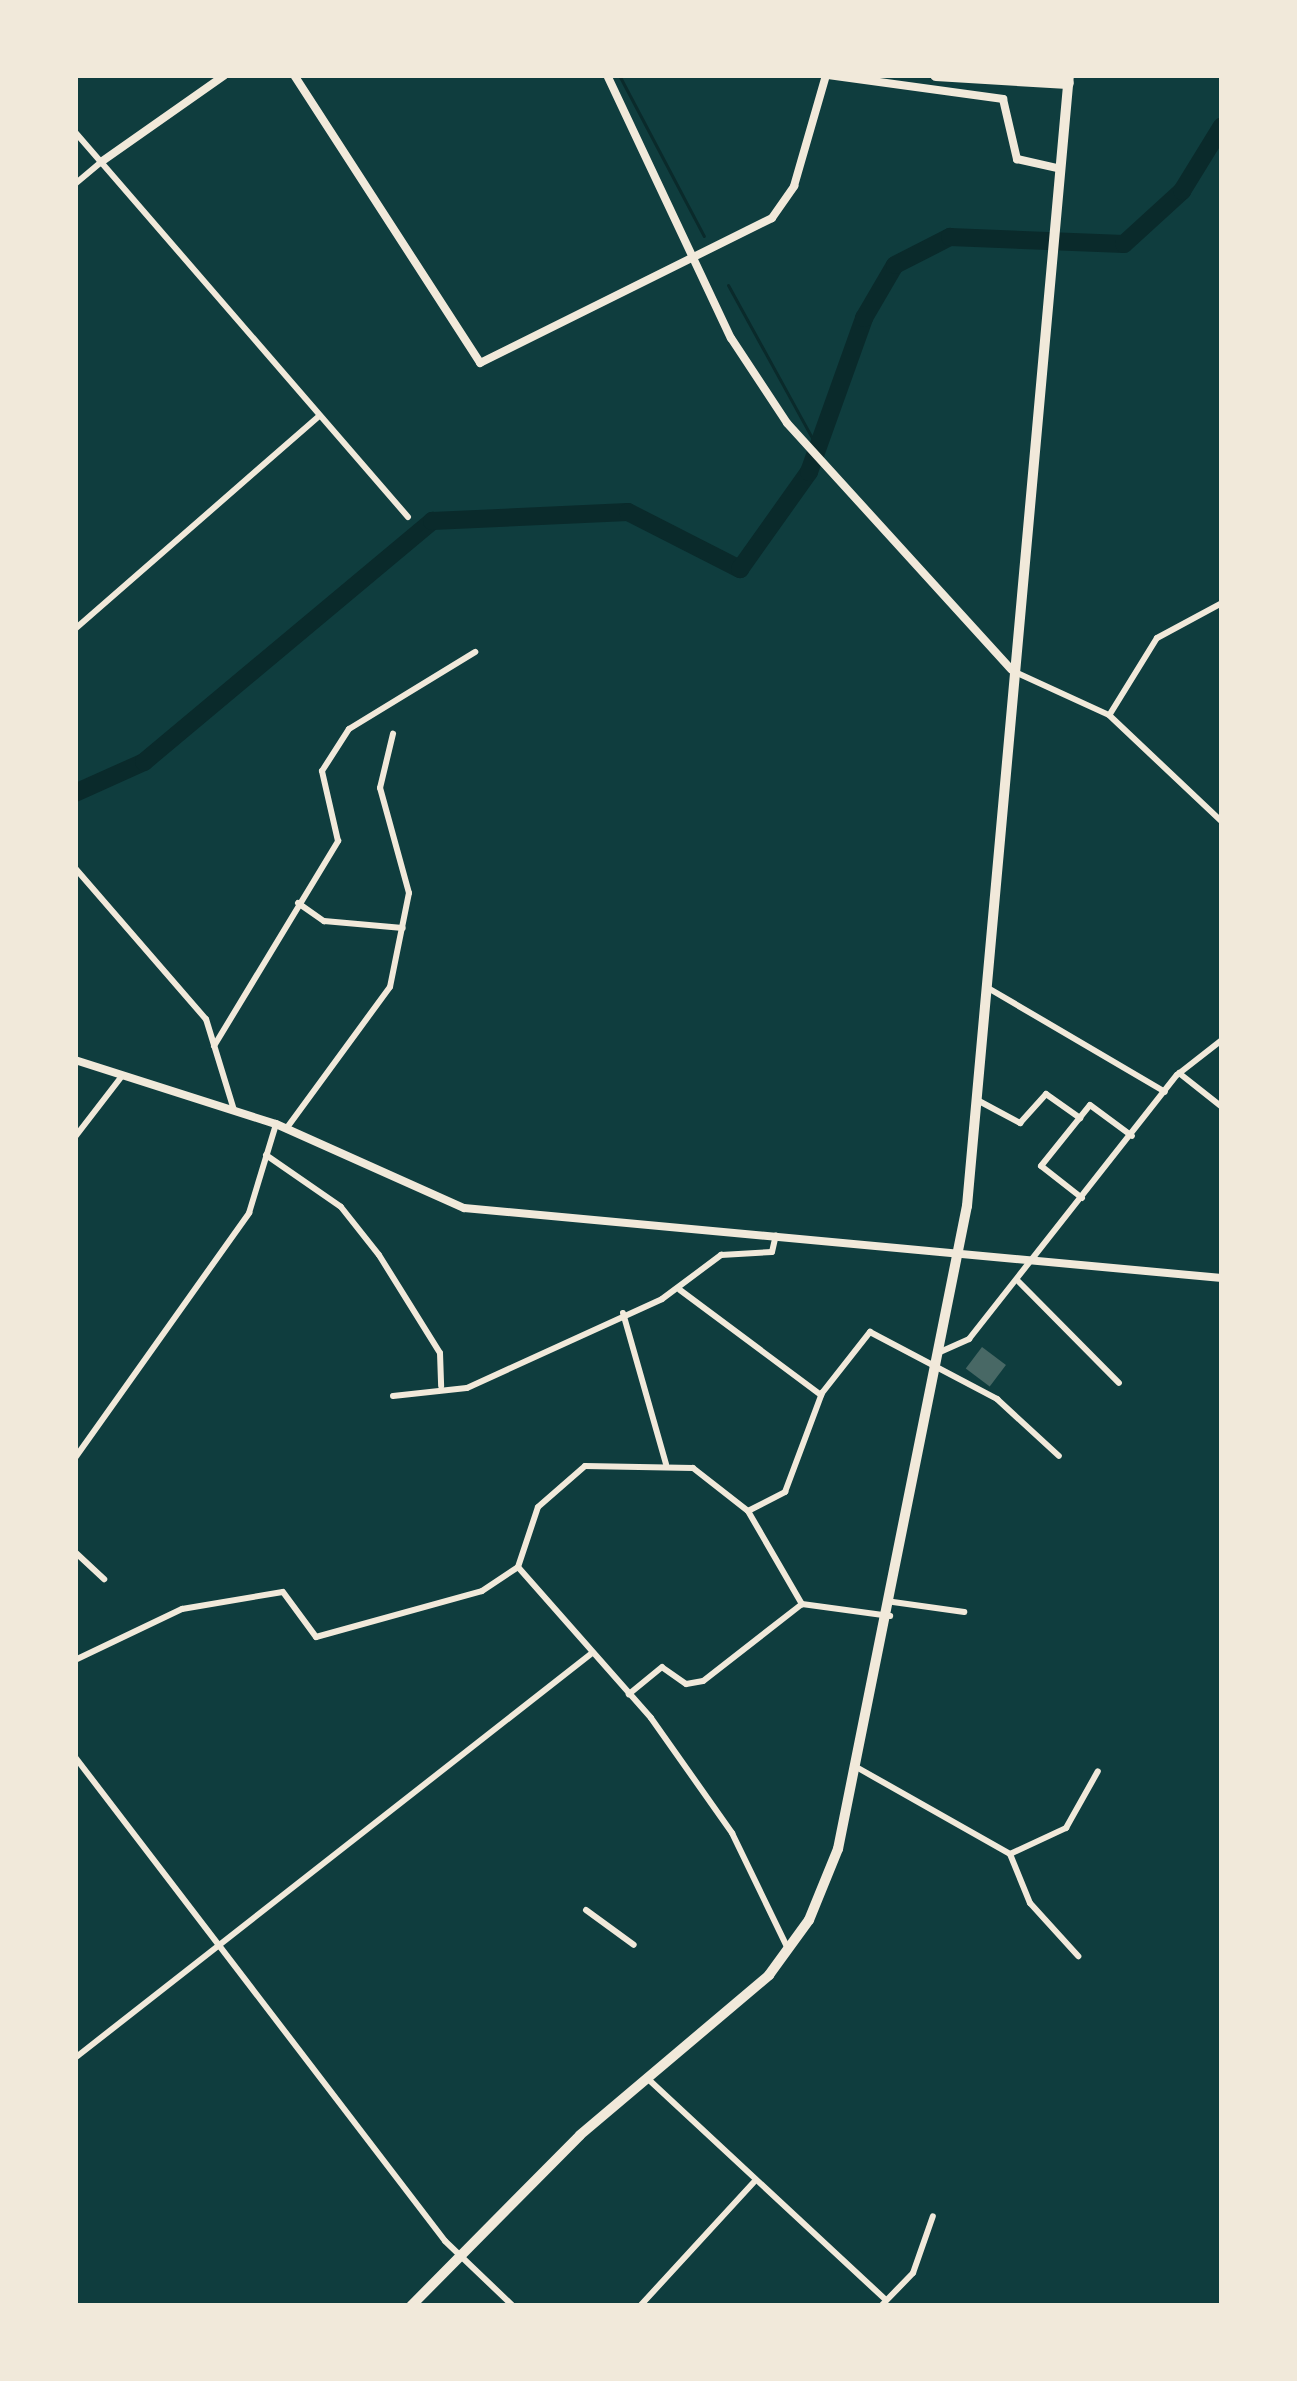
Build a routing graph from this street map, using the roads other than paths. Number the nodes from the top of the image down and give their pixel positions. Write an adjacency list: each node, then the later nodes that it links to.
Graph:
1 (226, 75): 9 (street)
2 (295, 75): 12 (street)
3 (607, 75): 12 (street)
4 (827, 75): 10 (street); 12 (street)
5 (936, 75): 7 (highway)
6 (1046, 75): 7 (highway)
7 (1069, 79): 10 (main road)
8 (75, 132): 9 (street)
9 (101, 162): 11 (street); 13 (street)
10 (1065, 170): 18 (main road)
11 (75, 184)
12 (694, 260): 18 (street)
13 (319, 416): 14 (street); 16 (street)
14 (408, 517)
15 (1222, 603): 19 (street)
16 (75, 629)
17 (475, 652): 23 (street)
18 (1011, 669): 19 (street); 25 (main road)
19 (1109, 715): 21 (street)
20 (393, 734): 24 (street)
21 (1222, 822)
22 (75, 868): 27 (street)
23 (298, 903): 24 (street); 27 (street)
24 (403, 928): 37 (street)
25 (988, 988): 31 (street); 32 (main road)
26 (1222, 1040): 30 (street)
27 (214, 1046): 34 (street)
28 (75, 1060): 29 (street)
29 (124, 1073): 34 (street); 39 (street)
30 (1179, 1073): 31 (street); 33 (street)
31 (1165, 1092): 38 (street)
32 (980, 1101): 35 (street); 43 (main road)
33 (1222, 1107)
34 (234, 1110): 36 (street)
35 (1079, 1118): 38 (street); 41 (street)
36 (276, 1124): 37 (street); 40 (street)
37 (286, 1129): 42 (street)
38 (1132, 1136): 41 (street)
39 (75, 1137)
40 (266, 1155): 51 (street); 55 (street)
41 (1083, 1198): 44 (street)
42 (776, 1235): 43 (street); 47 (street)
43 (959, 1252): 44 (street); 49 (main road)
44 (1037, 1260): 45 (street); 46 (street)
45 (1222, 1278)
46 (1019, 1282): 49 (street); 50 (street)
47 (680, 1289): 48 (street); 52 (street)
48 (623, 1312): 51 (street); 56 (street)
49 (938, 1359): 52 (street); 54 (street); 61 (main road)
50 (1119, 1383)
51 (441, 1386): 53 (street)
52 (821, 1395): 57 (street)
53 (393, 1396)
54 (1059, 1456)
55 (75, 1458)
56 (666, 1464): 57 (street); 59 (street)
57 (748, 1511): 62 (street)
58 (75, 1553): 60 (street)
59 (518, 1567): 65 (street); 66 (street)
60 (104, 1579)
61 (893, 1602): 63 (street); 64 (main road)
62 (802, 1604): 64 (street); 67 (street)
63 (964, 1612)
64 (890, 1616): 69 (main road)
65 (592, 1653): 67 (street); 74 (street)
66 (75, 1660)
67 (629, 1694): 75 (street)
68 (75, 1757): 74 (street)
69 (858, 1768): 71 (street); 75 (main road)
70 (1098, 1771): 71 (street)
71 (1010, 1854): 76 (street)
72 (586, 1910): 73 (street)
73 (634, 1945)
74 (216, 1948): 77 (street); 81 (street)
75 (788, 1950): 78 (main road)
76 (1078, 1956)
77 (75, 2058)
78 (647, 2078): 79 (street); 81 (main road)
79 (754, 2182): 82 (street); 85 (street)
80 (933, 2216): 82 (street)
81 (458, 2256): 83 (main road); 84 (street)
82 (884, 2303)
83 (411, 2306)
84 (513, 2306)
85 (640, 2306)

